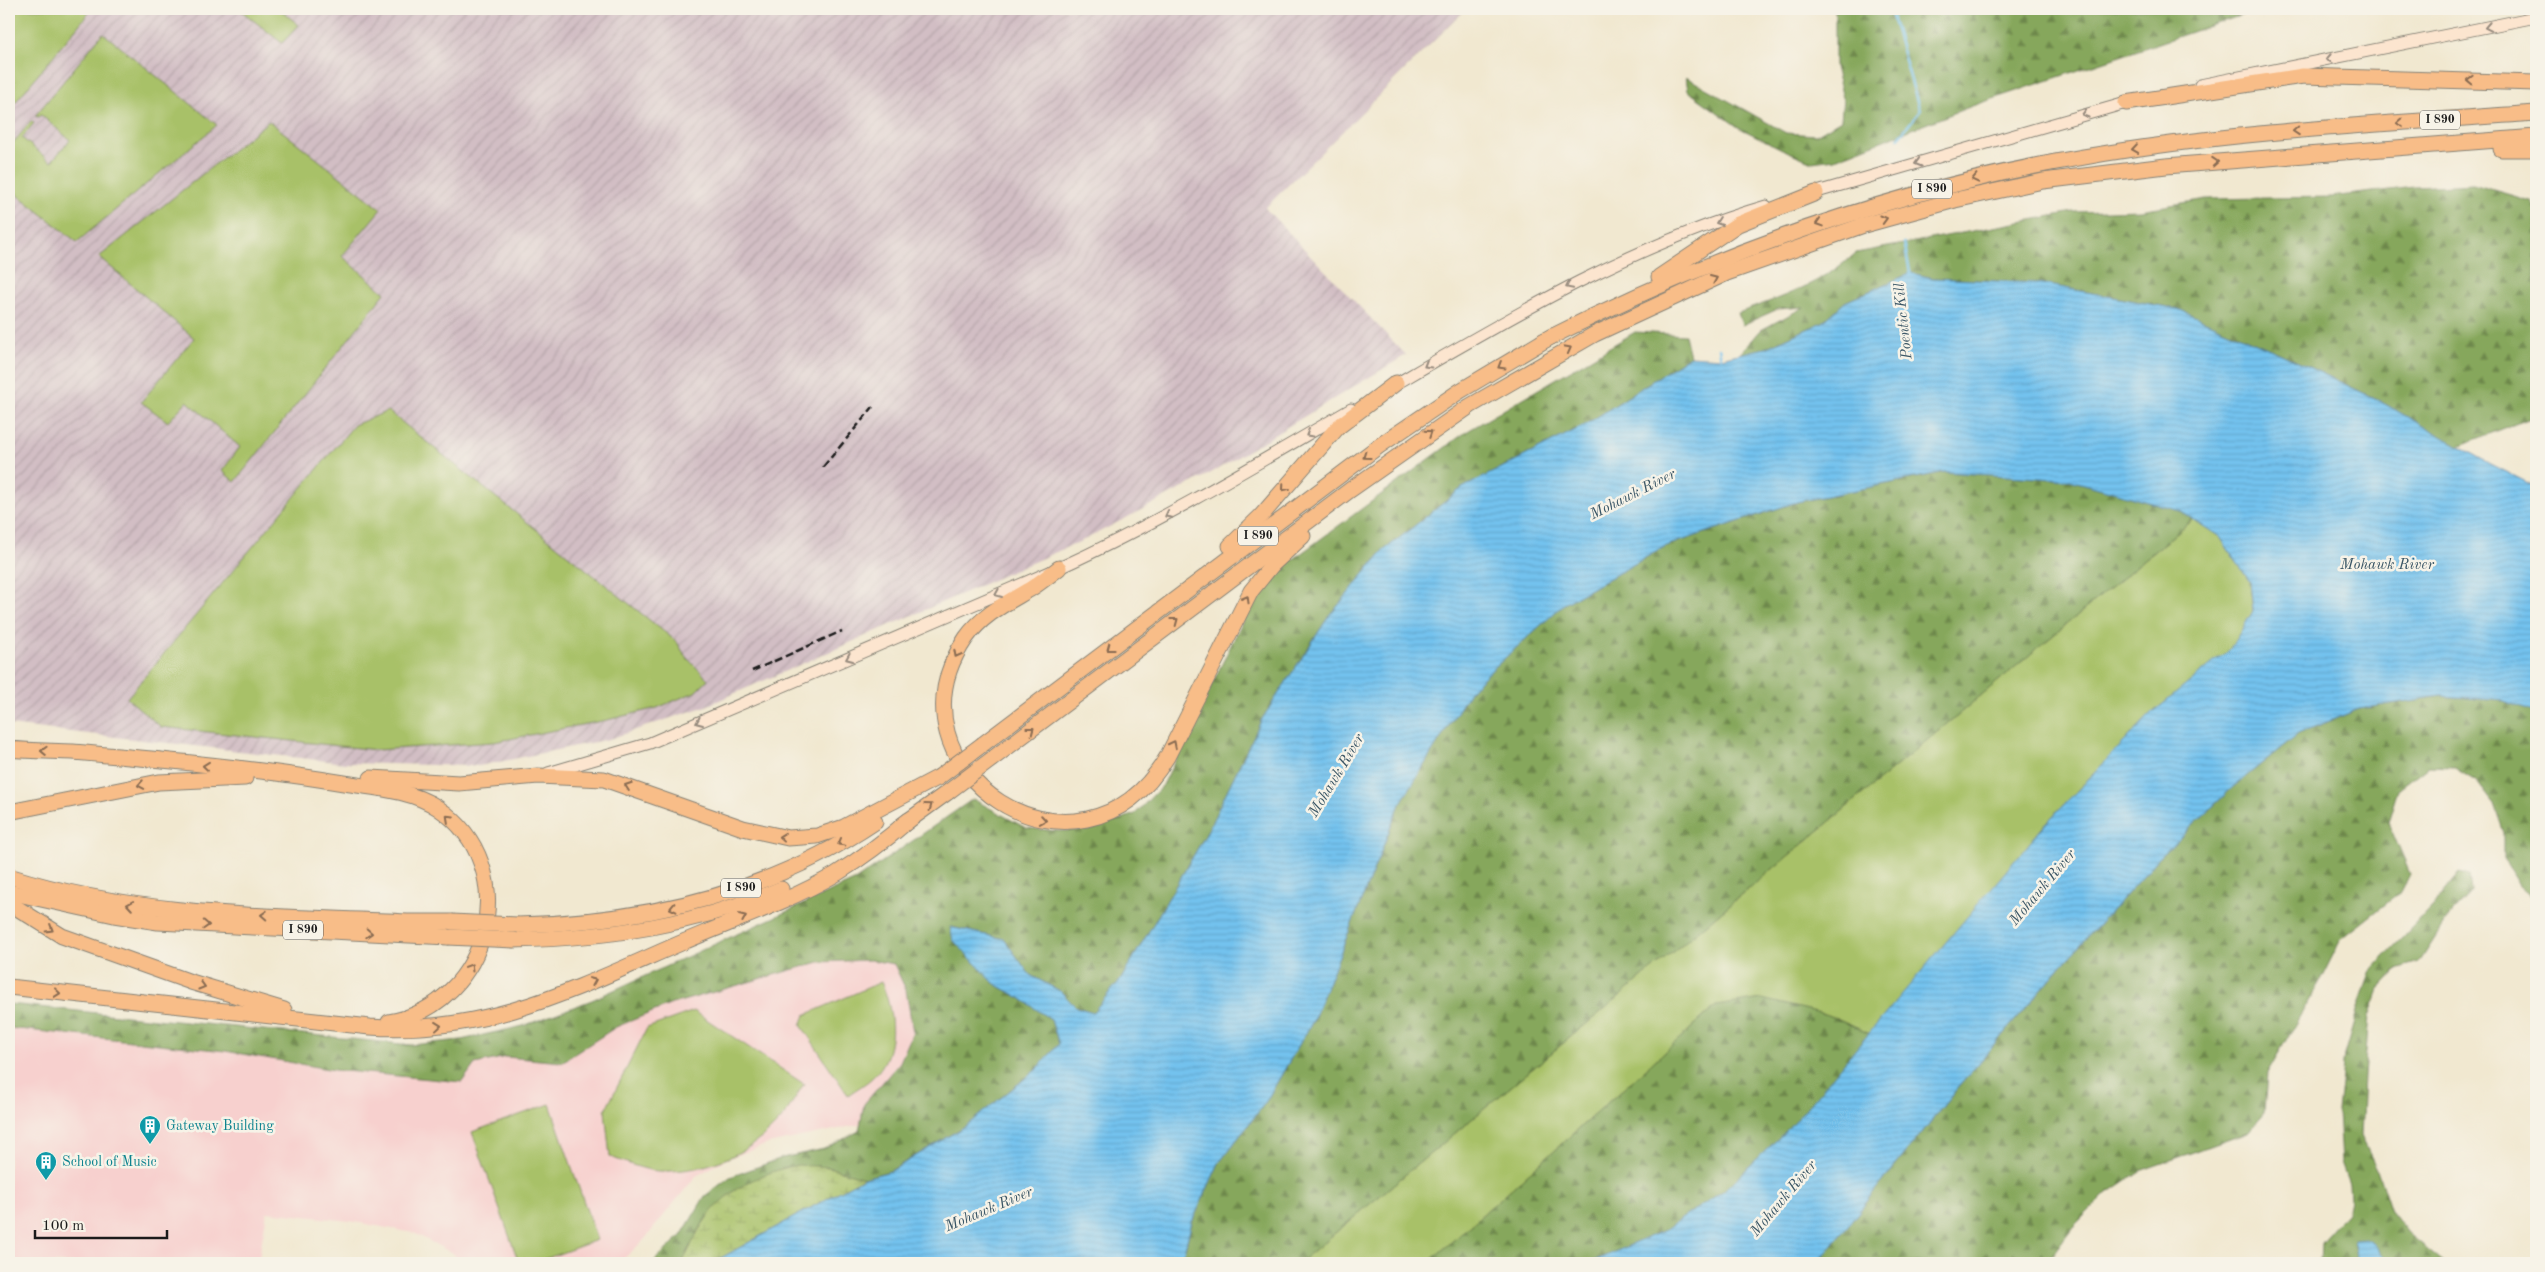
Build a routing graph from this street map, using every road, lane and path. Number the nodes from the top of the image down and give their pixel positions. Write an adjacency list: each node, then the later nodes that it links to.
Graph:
1 (2536, 17): 3 (main road, one-way to 3)
2 (2536, 83): 3 (highway, one-way to 3)
3 (2126, 103): 8 (main road, one-way to 8)
4 (2536, 113): 9 (highway, I 890, one-way to 9)
5 (2536, 137): 7 (highway, I 890)
6 (2536, 149): 7 (highway)
7 (2370, 150): 11 (highway, I 890, one-way to 7)
8 (1816, 193): 9 (highway); 10 (main road, one-way to 10)
9 (1543, 341): 13 (highway, I 890, one-way to 13)
10 (1396, 384): 12 (main road, one-way to 12); 13 (highway, one-way to 13)
11 (1389, 461): 12 (highway, one-way to 11); 19 (highway, I 890, one-way to 11, bridge)
12 (1059, 568): 16 (main road, one-way to 16)
13 (1129, 634): 17 (highway, I 890, one-way to 17, bridge)
14 (9, 749): 15 (highway, one-way to 14)
15 (300, 776): 16 (highway); 18 (highway, one-way to 18); 27 (highway, one-way to 15)
16 (538, 776): 17 (highway, one-way to 16)
17 (939, 777): 24 (highway, I 890, one-way to 24, bridge)
18 (9, 812)
19 (909, 820): 24 (highway, I 890, one-way to 19, bridge); 27 (highway, one-way to 19)
20 (9, 876): 23 (highway, I 890)
21 (9, 892): 23 (highway, I 890)
22 (9, 904): 26 (highway, one-way to 26)
23 (93, 905): 24 (highway, I 890)
24 (161, 916)
25 (9, 987): 26 (highway, one-way to 26)
26 (319, 1020): 27 (highway)
27 (338, 1022)

